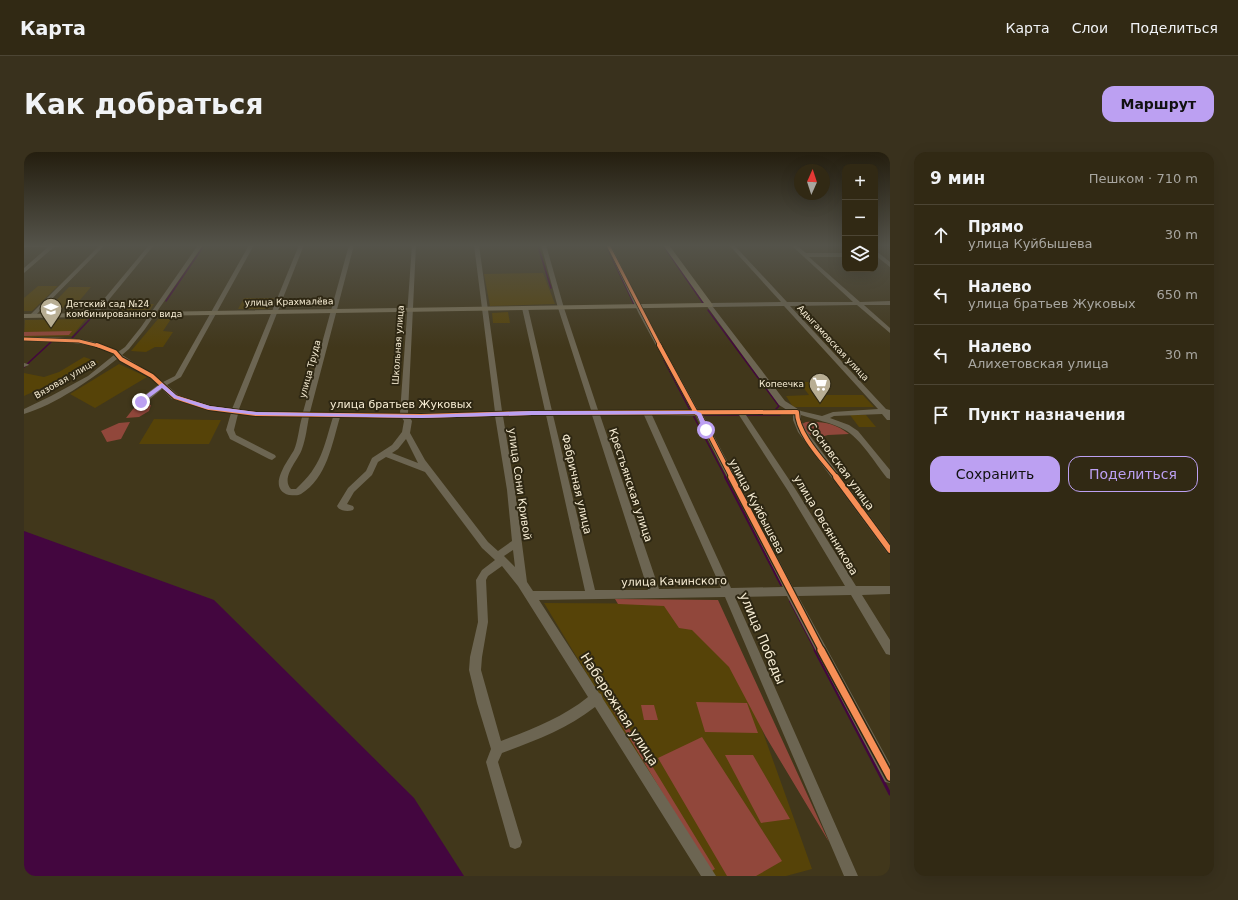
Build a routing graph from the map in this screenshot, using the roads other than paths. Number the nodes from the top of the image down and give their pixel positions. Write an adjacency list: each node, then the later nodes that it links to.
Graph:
1 (69, 279): 29 (street)
2 (124, 279): 23 (street)
3 (177, 279): 27 (street, Вязовая улица)
4 (234, 279): 26 (street)
5 (288, 279): 24 (street)
6 (343, 279): 25 (street, улица Труда)
7 (412, 279): 22 (street, Школьная улица)
8 (481, 279): 21 (street, улица Сони Кривой)
9 (553, 279): 20 (street, Крестьянская улица)
10 (625, 279): 18 (street, улица Куйбышева)
11 (690, 279): 16 (main road)
12 (761, 279): 17 (street, Адыгамовская улица)
13 (830, 279): 15 (street)
14 (890, 303): 15 (street, улица Крахмалёва)
15 (858, 304): 17 (street, улица Крахмалёва); 30 (street)
16 (709, 305): 17 (street, улица Крахмалёва); 18 (main road, улица Крахмалёва); 39 (street)
17 (784, 305): 36 (street, Адыгамовская улица)
18 (638, 306): 20 (main road, улица Крахмалёва); 42 (street, улица Куйбышева)
19 (525, 308): 20 (main road, улица Крахмалёва); 21 (main road, улица Крахмалёва); 43 (street, Фабричная улица)
20 (561, 308): 40 (street, Крестьянская улица)
21 (485, 309): 22 (main road, улица Крахмалёва); 46 (street, улица Сони Кривой)
22 (411, 310): 25 (main road, улица Крахмалёва); 47 (street, Школьная улица)
23 (96, 312)
24 (275, 312): 25 (main road, улица Крахмалёва); 26 (main road, улица Крахмалёва); 35 (street)
25 (334, 312): 44 (street, улица Труда)
26 (215, 313): 27 (main road, улица Крахмалёва); 33 (street)
27 (152, 314): 29 (main road, улица Крахмалёва); 32 (street, Вязовая улица)
28 (24, 316): 29 (main road, улица Крахмалёва)
29 (32, 316)
30 (890, 331)
31 (24, 339): 32 (street, улица братьев Жуковых)
32 (118, 356): 33 (street, улица братьев Жуковых); 37 (street, Вязовая улица)
33 (162, 385): 34 (street); 35 (street, улица братьев Жуковых)
34 (141, 402)
35 (235, 411): 44 (street, улица братьев Жуковых); 52 (street)
36 (887, 411): 48 (street); 49 (street, Адыгамовская улица)
37 (24, 412)
38 (741, 412): 39 (street, улица братьев Жуковых); 42 (street, улица братьев Жуковых); 62 (street, улица Овсянникова)
39 (797, 412): 48 (street); 57 (street, Сосновская улица)
40 (597, 413): 41 (street, улица братьев Жуковых); 43 (street, улица братьев Жуковых); 64 (street, Крестьянская улица)
41 (647, 413): 42 (street, улица братьев Жуковых); 63 (street, улица Победы)
42 (696, 413): 61 (street, улица Куйбышева)
43 (549, 414): 46 (street, улица братьев Жуковых); 65 (street, Фабричная улица)
44 (306, 415): 45 (street, улица братьев Жуковых); 45 (street, улица Труда)
45 (337, 415): 47 (street, улица братьев Жуковых)
46 (499, 415): 47 (street, улица братьев Жуковых); 56 (street, улица Сони Кривой)
47 (406, 418): 50 (street, Школьная улица)
48 (825, 418): 54 (street)
49 (890, 418)
50 (406, 433): 51 (street); 53 (street)
51 (385, 453): 53 (street); 55 (street)
52 (272, 457)
53 (428, 470): 58 (street, Набережная улица)
54 (890, 476)
55 (350, 508)
56 (518, 542): 58 (street); 59 (street, улица Сони Кривой)
57 (890, 550)
58 (499, 558): 59 (street, Набережная улица); 69 (street)
59 (522, 583): 66 (street, Набережная улица)
60 (890, 590): 62 (street, улица Качинского)
61 (790, 591): 62 (street, улица Качинского); 63 (street, улица Качинского); 70 (street, улица Куйбышева)
62 (852, 591): 67 (street, улица Овсянникова)
63 (728, 592): 64 (street, улица Качинского); 73 (street, улица Победы)
64 (655, 594): 65 (street, улица Качинского)
65 (591, 595): 66 (street, улица Качинского)
66 (530, 596): 68 (street, Набережная улица)
67 (890, 650)
68 (597, 698): 69 (street); 72 (street, Набережная улица)
69 (497, 749): 71 (street)
70 (890, 777)
71 (515, 842)
72 (709, 876)
73 (850, 876)

